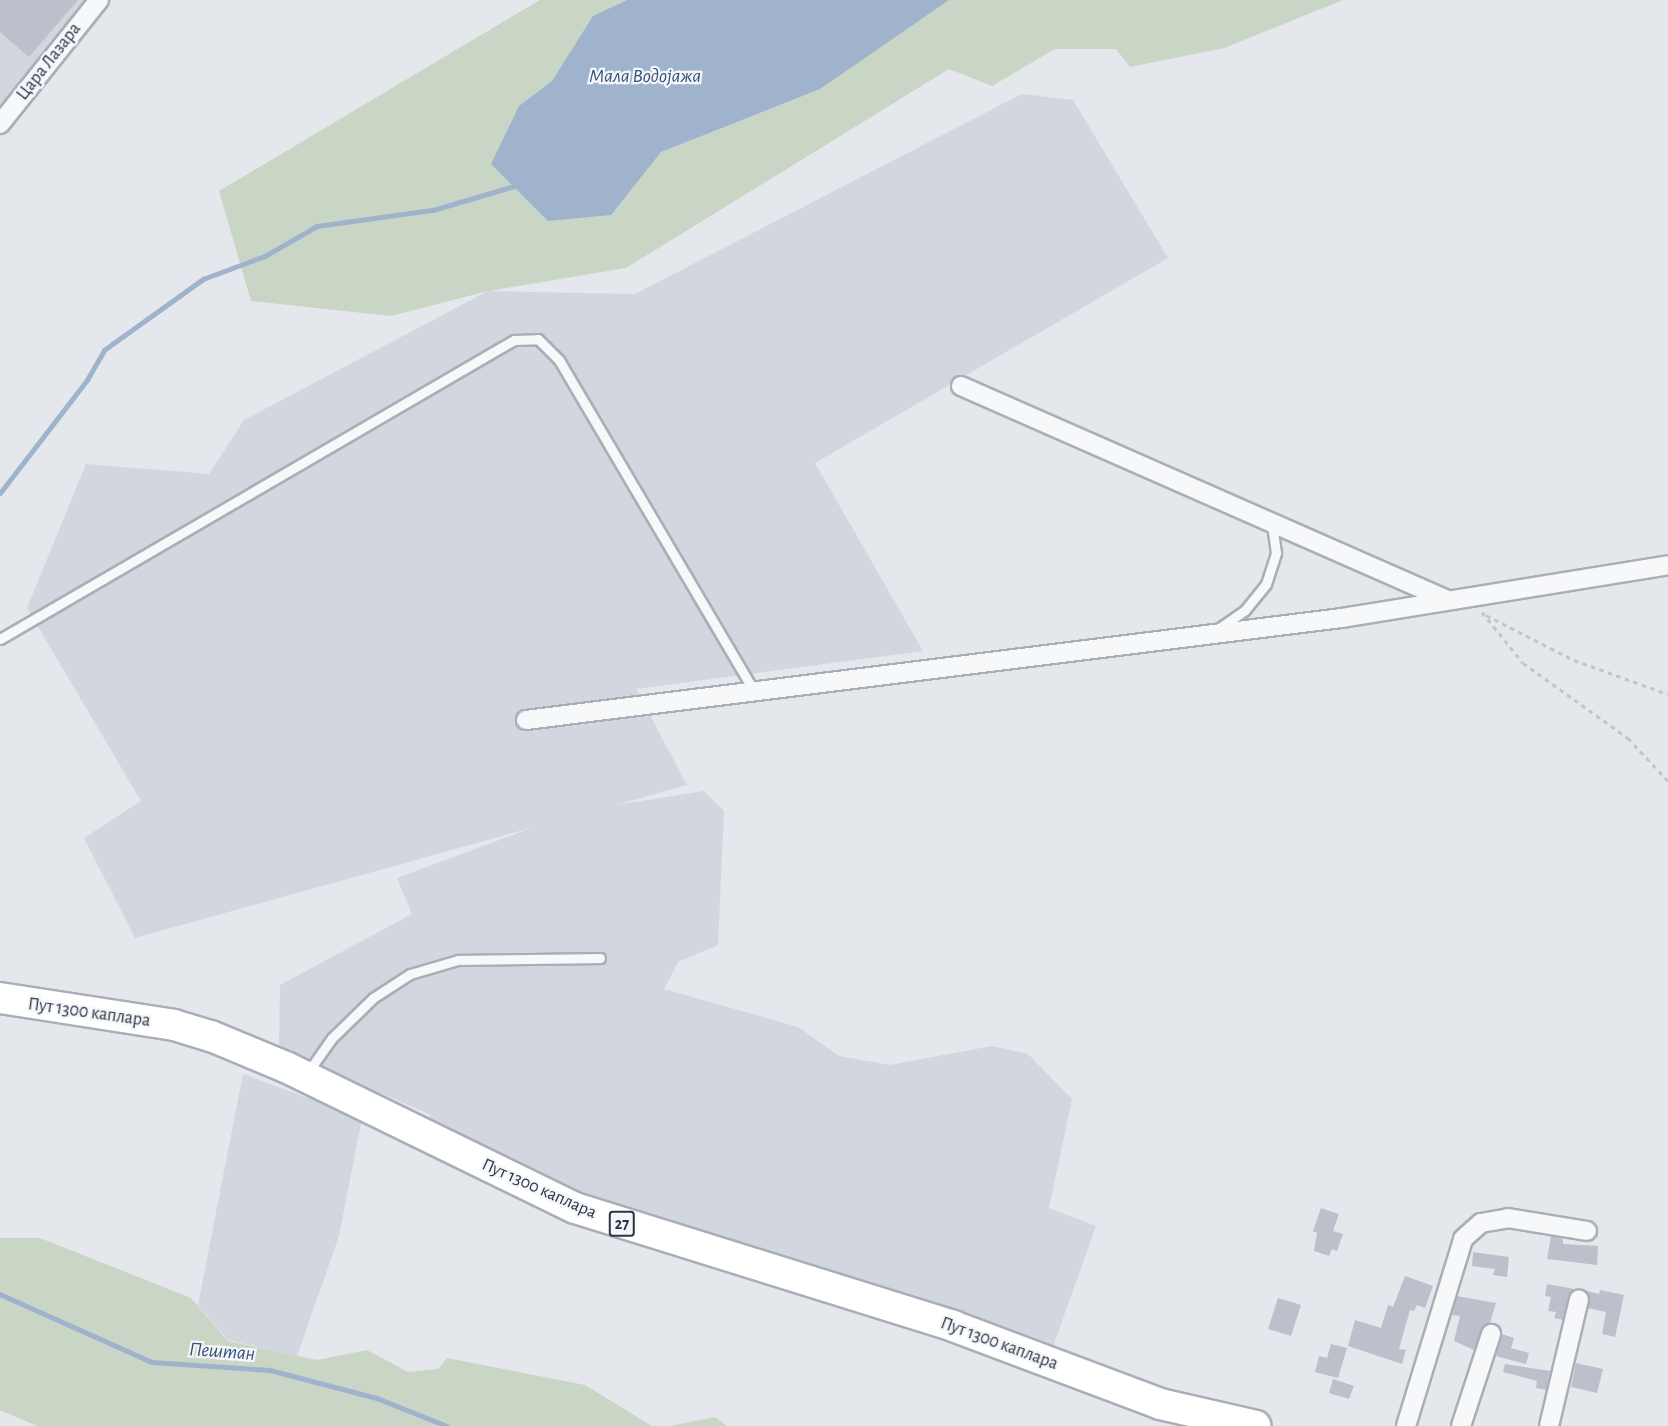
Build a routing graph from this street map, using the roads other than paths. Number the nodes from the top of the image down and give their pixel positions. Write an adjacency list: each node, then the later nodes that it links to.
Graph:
1 (99, 0): 2 (street, Цара Лазара)
2 (0, 124)
3 (961, 386): 4 (street)
4 (1272, 523): 6 (street); 7 (lane)
5 (1668, 565): 6 (street)
6 (1444, 599): 7 (street)
7 (1210, 635): 9 (street)
8 (0, 639): 9 (lane)
9 (753, 690): 10 (street)
10 (526, 720)
11 (600, 958): 13 (lane)
12 (0, 998): 13 (main road, Пут 1300 каплара / 27)
13 (305, 1076): 17 (main road, Пут 1300 каплара / 27)
14 (1587, 1231): 18 (street)
15 (1579, 1299): 20 (street)
16 (1491, 1334): 19 (street)
17 (1256, 1426)
18 (1406, 1426)
19 (1461, 1426)
20 (1549, 1426)

